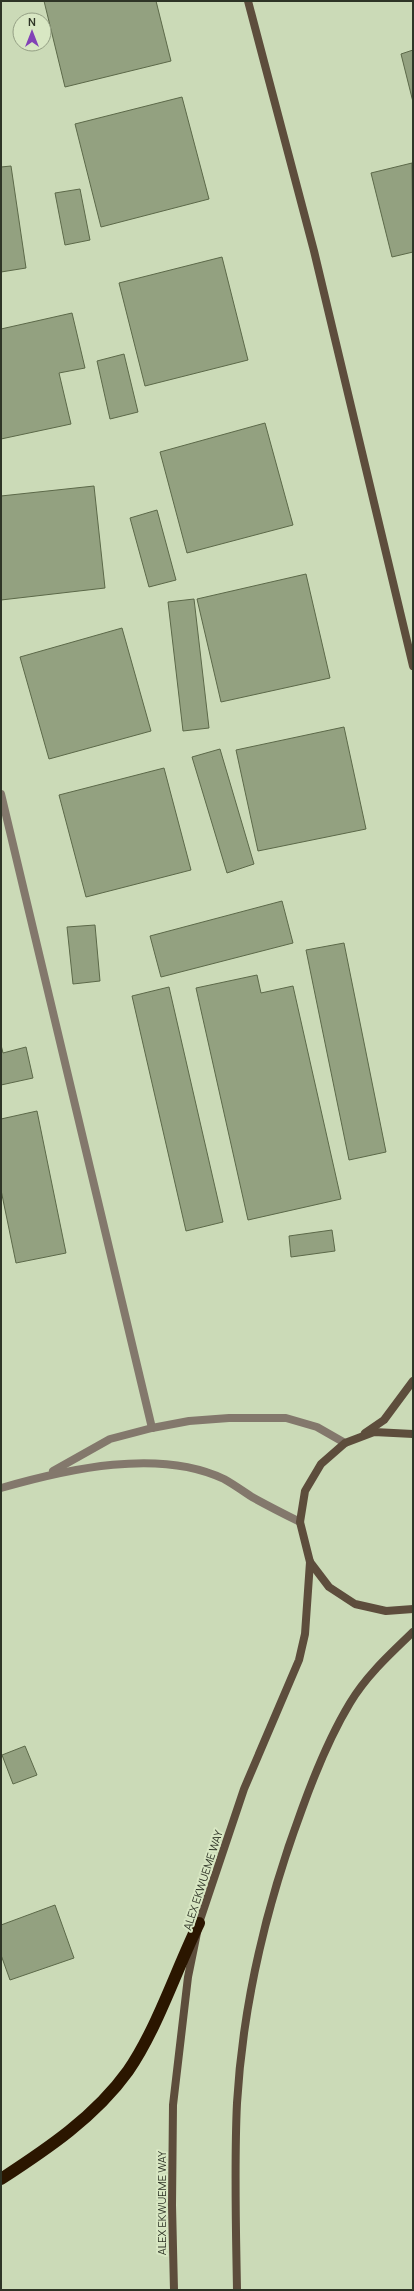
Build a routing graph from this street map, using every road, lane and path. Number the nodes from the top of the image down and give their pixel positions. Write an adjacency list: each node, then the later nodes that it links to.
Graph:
1 (248, 1): 2 (street)
2 (413, 666)
3 (1, 794): 4 (street)
4 (3, 812): 6 (street)
5 (413, 1381): 8 (street)
6 (152, 1428): 9 (street); 10 (street)
7 (413, 1434): 8 (street)
8 (354, 1440): 9 (street)
9 (345, 1443): 12 (street)
10 (47, 1474): 11 (street); 12 (street)
11 (1, 1488)
12 (300, 1522): 13 (street)
13 (310, 1562): 14 (street); 16 (street, ALEX EKWUEME WAY)
14 (413, 1608)
15 (413, 1632): 19 (street)
16 (199, 1923): 17 (highway); 18 (street, ALEX EKWUEME WAY)
17 (1, 2179)
18 (174, 2290)
19 (237, 2290)

